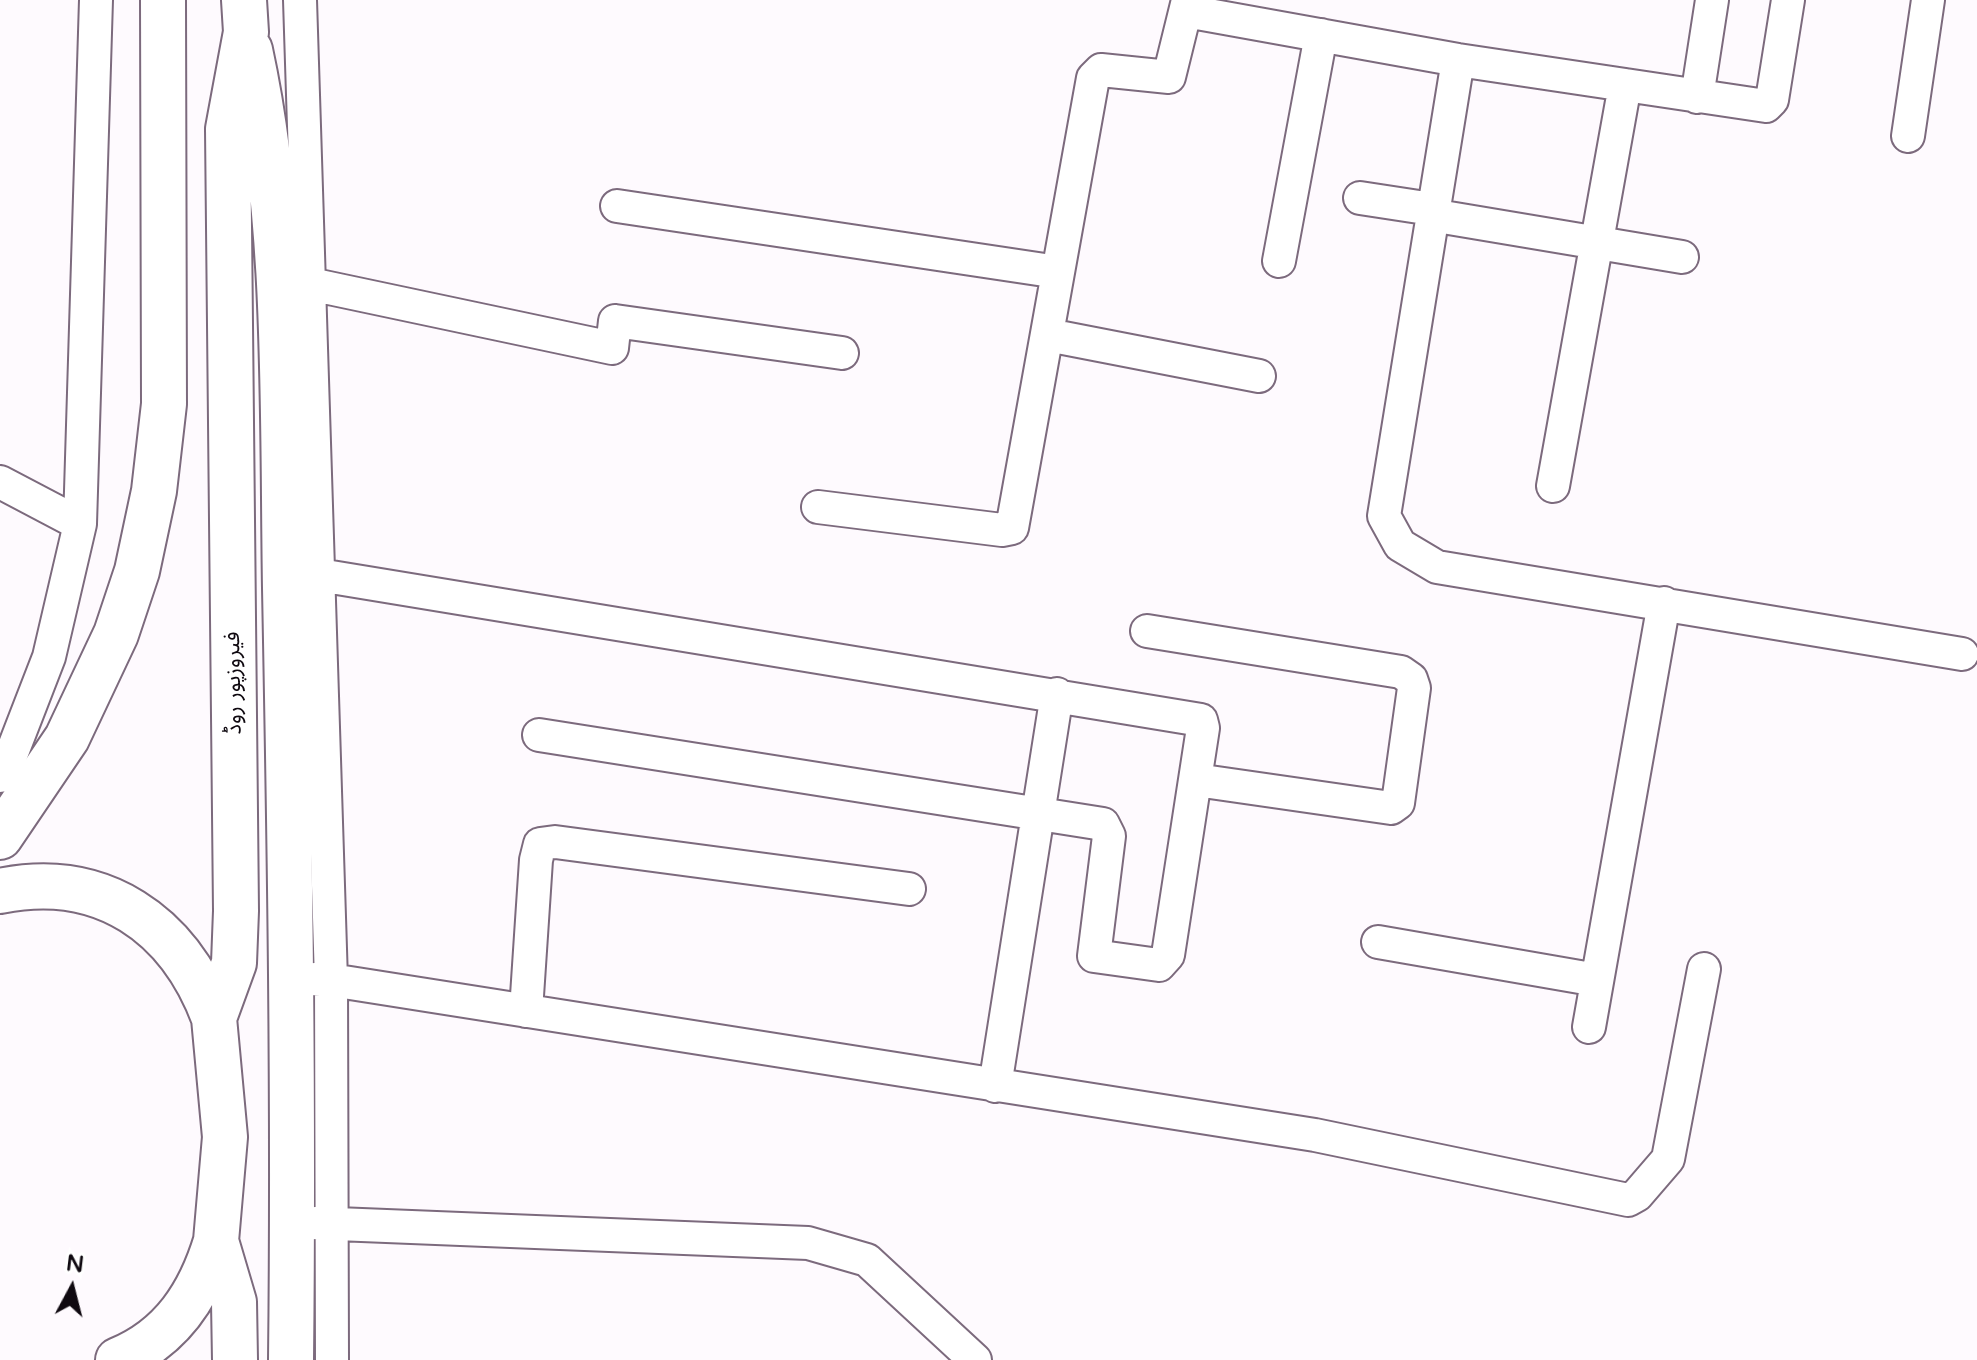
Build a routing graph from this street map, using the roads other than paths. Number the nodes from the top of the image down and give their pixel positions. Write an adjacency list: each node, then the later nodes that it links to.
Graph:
1 (96, 0): 28 (street)
2 (163, 0): 38 (highway)
3 (300, 0): 21 (street)
4 (1712, 0): 12 (street)
5 (1788, 0): 12 (street)
6 (1928, 0): 13 (street)
7 (1187, 5): 9 (street); 20 (street)
8 (245, 16): 21 (highway); 46 (highway, فیروزپور روڈ)
9 (1321, 35): 10 (street); 19 (street)
10 (1458, 60): 11 (street); 16 (street)
11 (1625, 85): 12 (street); 17 (street)
12 (1697, 97)
13 (1908, 136)
14 (1360, 198): 16 (street)
15 (617, 206): 20 (street)
16 (1431, 212): 17 (street); 30 (street)
17 (1596, 244): 18 (street); 26 (street)
18 (1682, 257)
19 (1279, 261)
20 (1058, 272): 22 (street)
21 (294, 287): 23 (street); 29 (street); 43 (highway)
22 (1048, 335): 24 (street); 27 (street)
23 (842, 353)
24 (1259, 376)
25 (0, 482): 28 (street)
26 (1553, 486)
27 (818, 507)
28 (80, 524): 35 (street)
29 (319, 575): 33 (street); 43 (street)
30 (1664, 603): 32 (street); 44 (street)
31 (1147, 631): 36 (street)
32 (1962, 654)
33 (1057, 694): 36 (street); 37 (street)
34 (539, 735): 37 (street)
35 (0, 776)
36 (1196, 780): 37 (street)
37 (1039, 813): 48 (street)
38 (0, 837)
39 (909, 889): 45 (street)
40 (0, 891): 46 (highway)
41 (1378, 942): 44 (street)
42 (1704, 969): 48 (street)
43 (311, 979): 45 (street); 49 (highway)
44 (1597, 980): 47 (street)
45 (526, 1011): 48 (street)
46 (214, 1018): 50 (highway, فیروزپور روڈ)
47 (1589, 1027)
48 (995, 1086)
49 (312, 1223): 53 (highway); 54 (street); 55 (street)
50 (216, 1241): 51 (highway); 52 (highway, فیروزپور روڈ)
51 (118, 1360)
52 (235, 1360)
53 (291, 1360)
54 (332, 1360)
55 (975, 1360)

